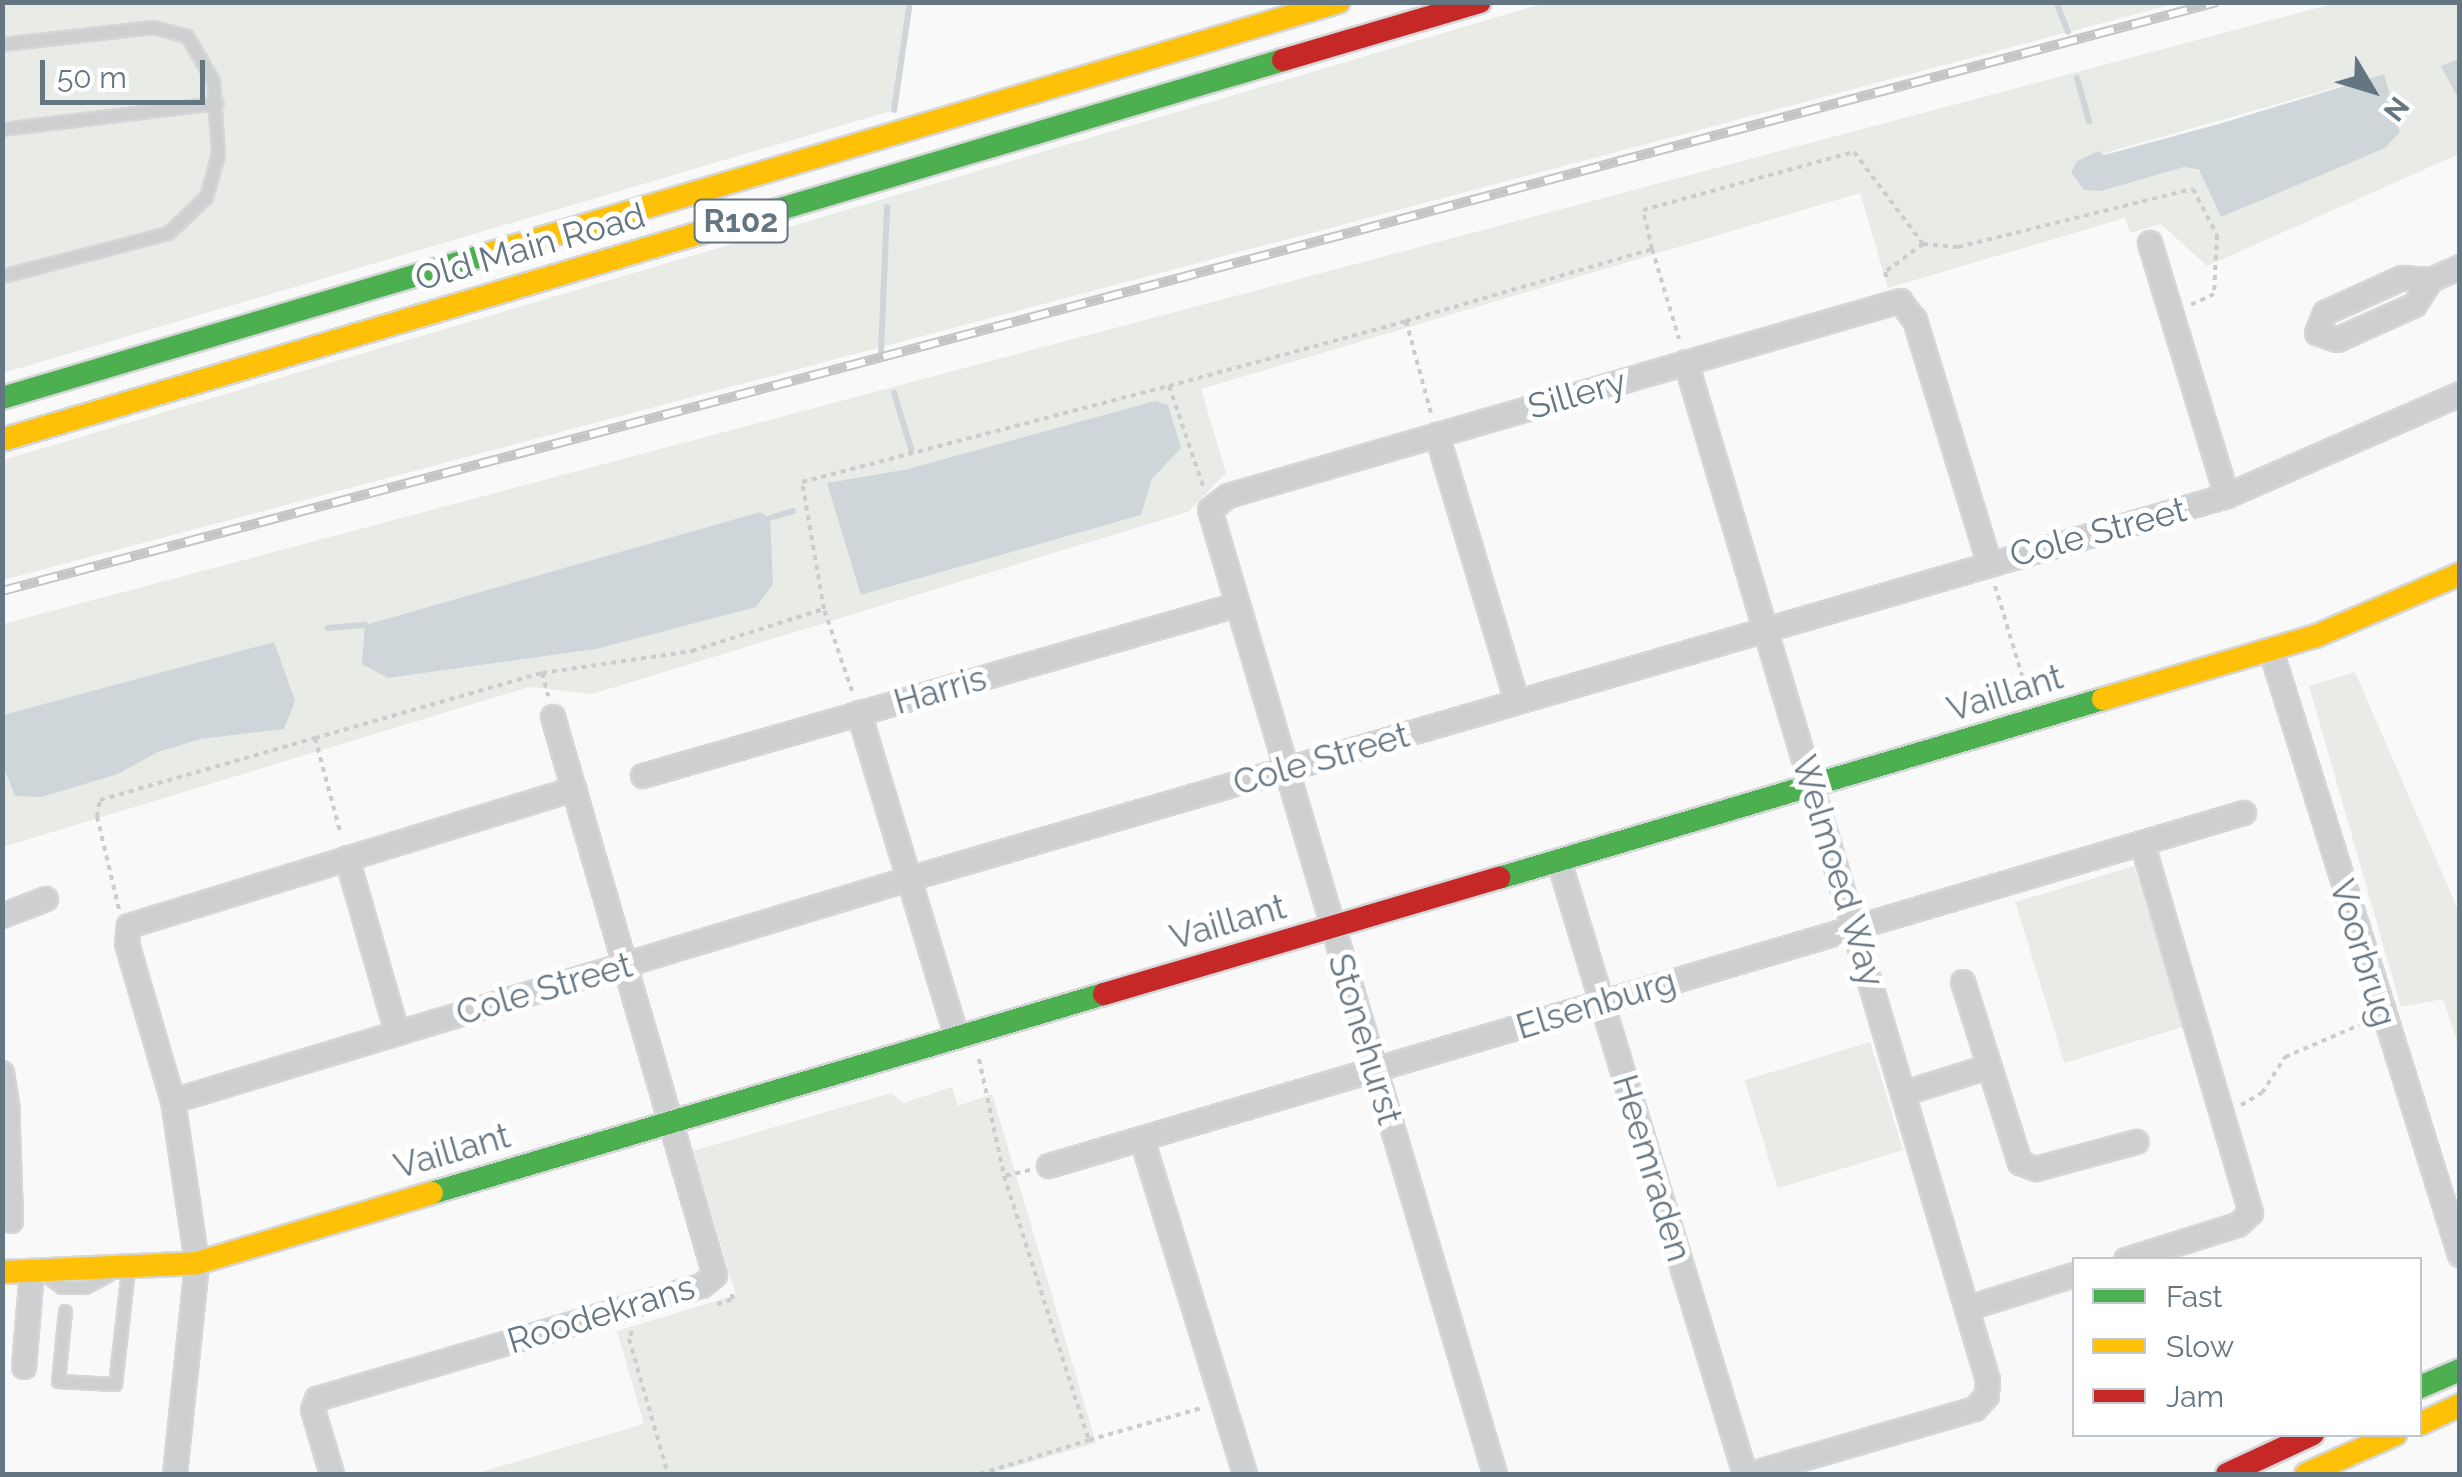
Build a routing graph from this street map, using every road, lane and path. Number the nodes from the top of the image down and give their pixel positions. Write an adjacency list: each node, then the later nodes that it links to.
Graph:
1 (1338, 2): 18 (main road, Old Main Road / R102)
2 (1480, 2): 20 (main road, Old Main Road / R102)
3 (2, 44): 4 (lane)
4 (216, 103): 5 (lane); 10 (lane)
5 (2, 129)
6 (2150, 243): 13 (street)
7 (1923, 244): 8 (path); 12 (path); 13 (path)
8 (1652, 250): 14 (path); 15 (path)
9 (2460, 267): 11 (street)
10 (2, 276)
11 (2431, 280)
12 (1891, 302): 15 (street, Sillery); 23 (street)
13 (2172, 313): 21 (street)
14 (1406, 322): 16 (path); 19 (path)
15 (1686, 362): 19 (street, Sillery); 27 (street, Welmoed Way)
16 (1169, 386): 22 (path); 26 (path)
17 (2460, 394): 21 (street, Cole Street)
18 (2, 398)
19 (1437, 435): 22 (street, Sillery); 30 (street)
20 (2, 440)
21 (2227, 496): 23 (street, Cole Street)
22 (1220, 503): 25 (street, Stonehurst)
23 (1988, 562): 27 (street, Cole Street); 33 (path)
24 (2460, 574): 28 (main road, Vaillant)
25 (1236, 605): 31 (street, Harris); 35 (street, Stonehurst)
26 (824, 609): 29 (path); 31 (path)
27 (1766, 628): 30 (street, Cole Street); 37 (street, Welmoed Way)
28 (2271, 650): 33 (main road, Vaillant); 52 (street, Voorbrug)
29 (542, 673): 32 (path); 34 (path)
30 (1517, 701): 35 (street, Cole Street)
31 (859, 714): 36 (street, Harris); 43 (street)
32 (553, 717): 38 (street, Roodekrans)
33 (2035, 720): 37 (main road, Vaillant)
34 (315, 738): 41 (path); 48 (path)
35 (1286, 769): 43 (street, Cole Street); 47 (street, Stonehurst)
36 (643, 776)
37 (1813, 787): 42 (main road, Vaillant); 46 (street, Welmoed Way)
38 (574, 790): 41 (street); 49 (street, Roodekrans)
39 (2244, 812): 40 (street, Elsenburg)
40 (2142, 842): 46 (street, Elsenburg); 60 (street)
41 (347, 858): 48 (street); 53 (street)
42 (1559, 861): 47 (main road, Vaillant); 51 (street, Heemraden)
43 (909, 878): 49 (street, Cole Street); 54 (street)
44 (46, 899): 45 (street)
45 (2, 916)
46 (1855, 927): 51 (street, Elsenburg); 58 (street, Welmoed Way)
47 (1332, 928): 54 (main road, Vaillant); 56 (street, Stonehurst)
48 (127, 934): 59 (street)
49 (624, 966): 53 (street, Cole Street); 61 (street, Roodekrans)
50 (1963, 982): 55 (street)
51 (1602, 1002): 56 (street, Elsenburg); 95 (street, Heemraden)
52 (2379, 1008): 60 (path); 68 (street, Voorbrug)
53 (397, 1032): 59 (street, Cole Street)
54 (964, 1036): 61 (main road, Vaillant); 66 (path)
55 (1988, 1067): 58 (street); 64 (street)
56 (1375, 1070): 63 (street, Elsenburg); 94 (street, Stonehurst)
57 (2, 1074): 62 (street)
58 (1905, 1092): 77 (street, Welmoed Way)
59 (173, 1100): 70 (street)
60 (2222, 1111): 69 (street)
61 (671, 1124): 70 (main road, Vaillant); 75 (street, Roodekrans)
62 (5, 1129): 67 (street)
63 (1142, 1139): 65 (street, Elsenburg); 83 (street)
64 (2136, 1142)
65 (1049, 1166): 66 (path)
66 (1004, 1176): 88 (path)
67 (11, 1221)
68 (2460, 1254)
69 (2135, 1257)
70 (197, 1262): 71 (main road, Vaillant); 89 (street)
71 (122, 1270): 72 (main road, Vaillant); 78 (lane)
72 (36, 1271): 73 (main road, Vaillant); 80 (street)
73 (2, 1272)
74 (2072, 1277): 77 (street)
75 (714, 1278): 76 (path); 90 (street, Roodekrans)
76 (715, 1304)
77 (1969, 1308): 95 (street, Welmoed Way)
78 (65, 1311)
79 (639, 1326): 91 (path)
80 (24, 1367)
81 (2460, 1370): 82 (main road)
82 (2422, 1386)
83 (1222, 1401): 88 (path); 93 (street)
84 (2460, 1405): 85 (main road)
85 (2422, 1423)
86 (2307, 1437): 96 (main road)
87 (2389, 1437): 97 (main road)
88 (1090, 1440): 92 (path)
89 (175, 1474)
90 (332, 1474)
91 (668, 1474)
92 (980, 1474)
93 (1245, 1474)
94 (1495, 1474)
95 (1748, 1474)
96 (2228, 1474)
97 (2306, 1474)

